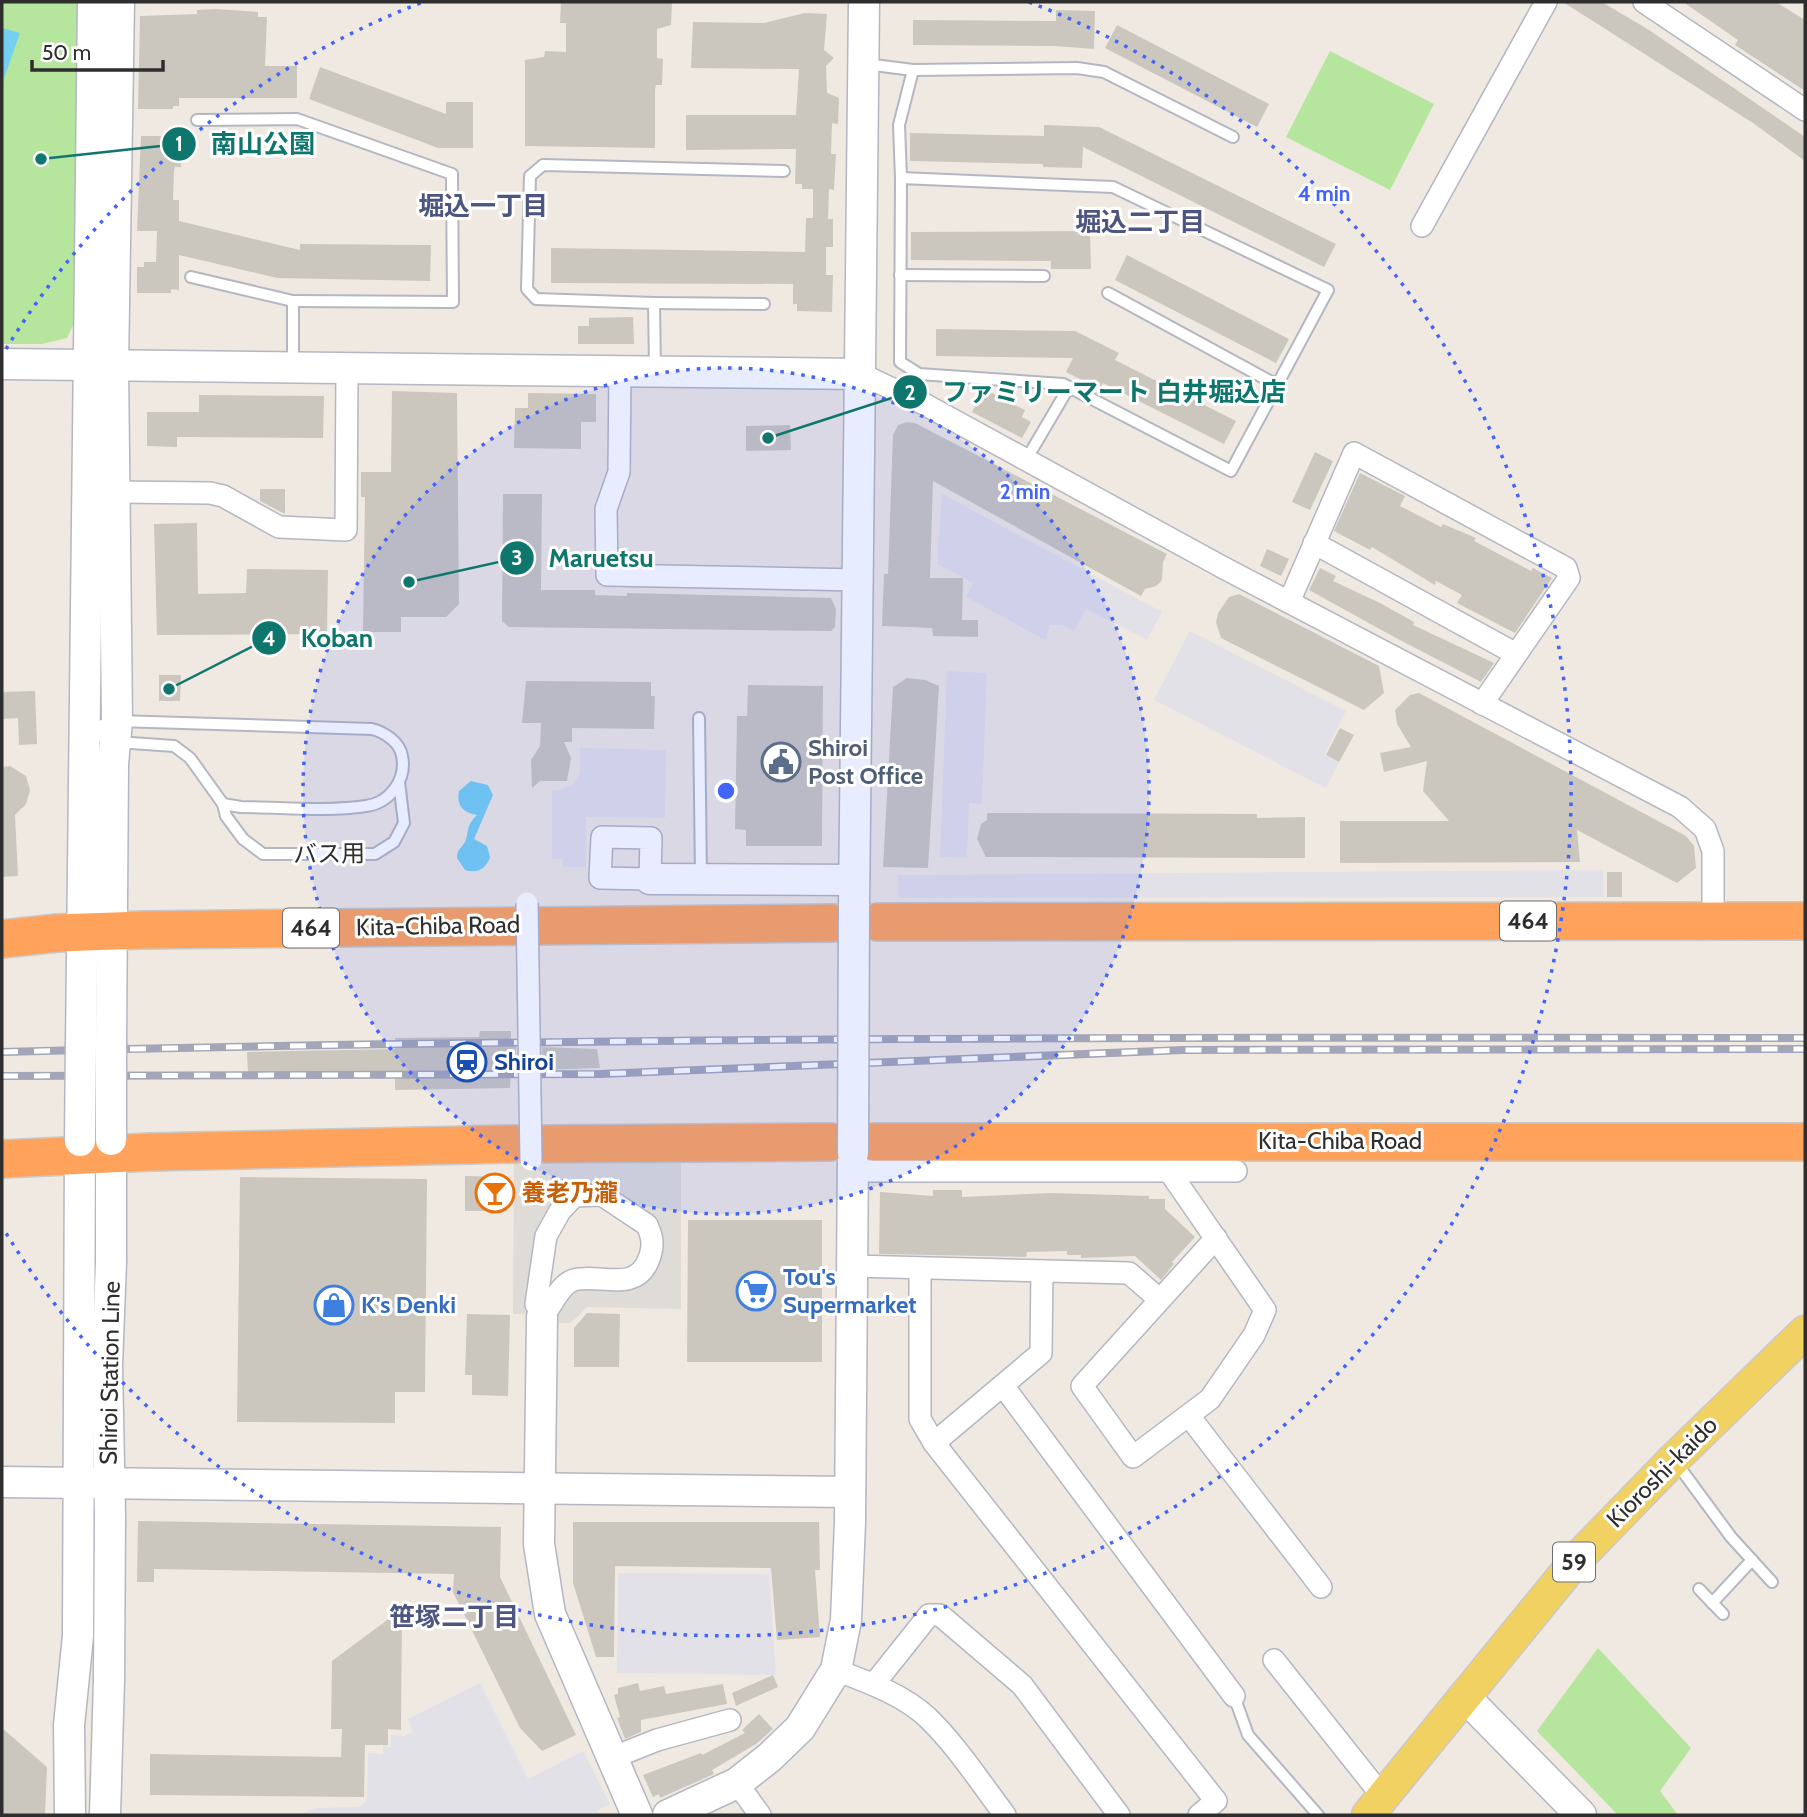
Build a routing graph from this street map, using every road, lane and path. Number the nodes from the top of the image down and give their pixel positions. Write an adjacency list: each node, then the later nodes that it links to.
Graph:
1 (93, 2): 22 (street)
2 (119, 2): 22 (street)
3 (864, 2): 6 (street)
4 (1546, 2): 13 (street)
5 (1644, 2): 8 (street)
6 (863, 64): 7 (lane); 27 (street)
7 (913, 70): 10 (lane); 12 (lane)
8 (1805, 110)
9 (197, 120): 18 (lane)
10 (1233, 137)
11 (784, 171): 19 (lane)
12 (901, 178): 14 (lane); 28 (lane)
13 (1422, 226)
14 (900, 275): 15 (lane); 29 (lane)
15 (1044, 276)
16 (191, 277): 18 (lane)
17 (1108, 293): 28 (lane)
18 (293, 302): 23 (lane)
19 (654, 303): 20 (lane); 26 (lane)
20 (764, 304)
21 (2, 364): 22 (street)
22 (101, 365): 23 (street); 31 (street); 38 (street)
23 (293, 368): 24 (street)
24 (347, 369): 25 (street); 31 (street)
25 (620, 371): 26 (street); 33 (street)
26 (654, 372): 27 (street)
27 (861, 374): 30 (street); 33 (street)
28 (1277, 385): 29 (lane)
29 (1069, 387): 30 (lane)
30 (1026, 460): 34 (street)
31 (114, 492): 39 (street)
32 (1314, 543): 34 (street); 35 (street); 35 (street)
33 (859, 580): 45 (street)
34 (1289, 602): 36 (street)
35 (1516, 654): 36 (street)
36 (1482, 704): 47 (street)
37 (699, 718): 43 (lane)
38 (84, 730): 39 (lane); 39 (lane); 48 (street)
39 (117, 731): 40 (lane, バス用); 41 (lane, バス用); 48 (street)
40 (399, 782): 41 (lane); 41 (lane, バス用)
41 (223, 804)
42 (650, 879): 43 (street)
43 (701, 879): 45 (street)
44 (527, 903): 52 (street, bridge)
45 (855, 908): 47 (highway, Kita-Chiba Road / 464); 48 (highway, Kita-Chiba Road / 464); 53 (street, bridge)
46 (1805, 921): 47 (highway, Kita-Chiba Road / 464)
47 (1713, 922)
48 (96, 938): 49 (highway, Kita-Chiba Road / 464); 51 (street, Shiroi Station Line, bridge)
49 (2, 939)
50 (1805, 1142): 53 (highway, Kita-Chiba Road)
51 (95, 1148): 52 (highway, Kita-Chiba Road); 54 (highway, Kita-Chiba Road); 71 (street, Shiroi Station Line); 72 (street, Shiroi Station Line)
52 (530, 1149): 53 (highway, Kita-Chiba Road)
53 (853, 1152): 55 (street); 59 (street)
54 (2, 1159)
55 (1169, 1171): 56 (street); 57 (street)
56 (1236, 1171)
57 (1216, 1238): 63 (street); 67 (street)
58 (542, 1262): 62 (street); 62 (street); 64 (street)
59 (852, 1266): 60 (street); 74 (street)
60 (919, 1268): 61 (street); 68 (street)
61 (1042, 1271): 63 (street); 66 (street)
62 (574, 1280): 64 (street)
63 (1159, 1299): 67 (street)
64 (542, 1317): 73 (street)
65 (1805, 1332): 69 (main road, Kioroshi-kaido / 59)
66 (1004, 1387): 68 (street); 84 (street)
67 (1189, 1416): 77 (street)
68 (934, 1443): 97 (street)
69 (1674, 1459): 75 (lane); 85 (main road, Kioroshi-kaido / 59)
70 (2, 1482): 71 (street)
71 (78, 1483): 72 (street); 90 (street, Shiroi Station Line)
72 (109, 1484): 73 (street); 91 (street, Shiroi Station Line)
73 (539, 1490): 74 (street); 87 (street)
74 (850, 1492): 82 (street)
75 (1752, 1560): 76 (lane); 79 (lane)
76 (1772, 1582)
77 (1321, 1587)
78 (1699, 1589): 79 (lane)
79 (1712, 1602): 80 (lane)
80 (1724, 1615)
81 (1275, 1660): 89 (street)
82 (836, 1670): 83 (street); 88 (street)
83 (874, 1684): 95 (street); 96 (street)
84 (1234, 1696): 98 (lane)
85 (1464, 1696): 89 (main road, Kioroshi-kaido / 59); 99 (street)
86 (730, 1720): 87 (street)
87 (612, 1758): 92 (street)
88 (737, 1783): 93 (street); 94 (street)
89 (1375, 1806)
90 (69, 1815)
91 (104, 1815)
92 (637, 1815)
93 (668, 1815)
94 (760, 1815)
95 (1005, 1815)
96 (1119, 1815)
97 (1199, 1815)
98 (1318, 1815)
99 (1581, 1815)

